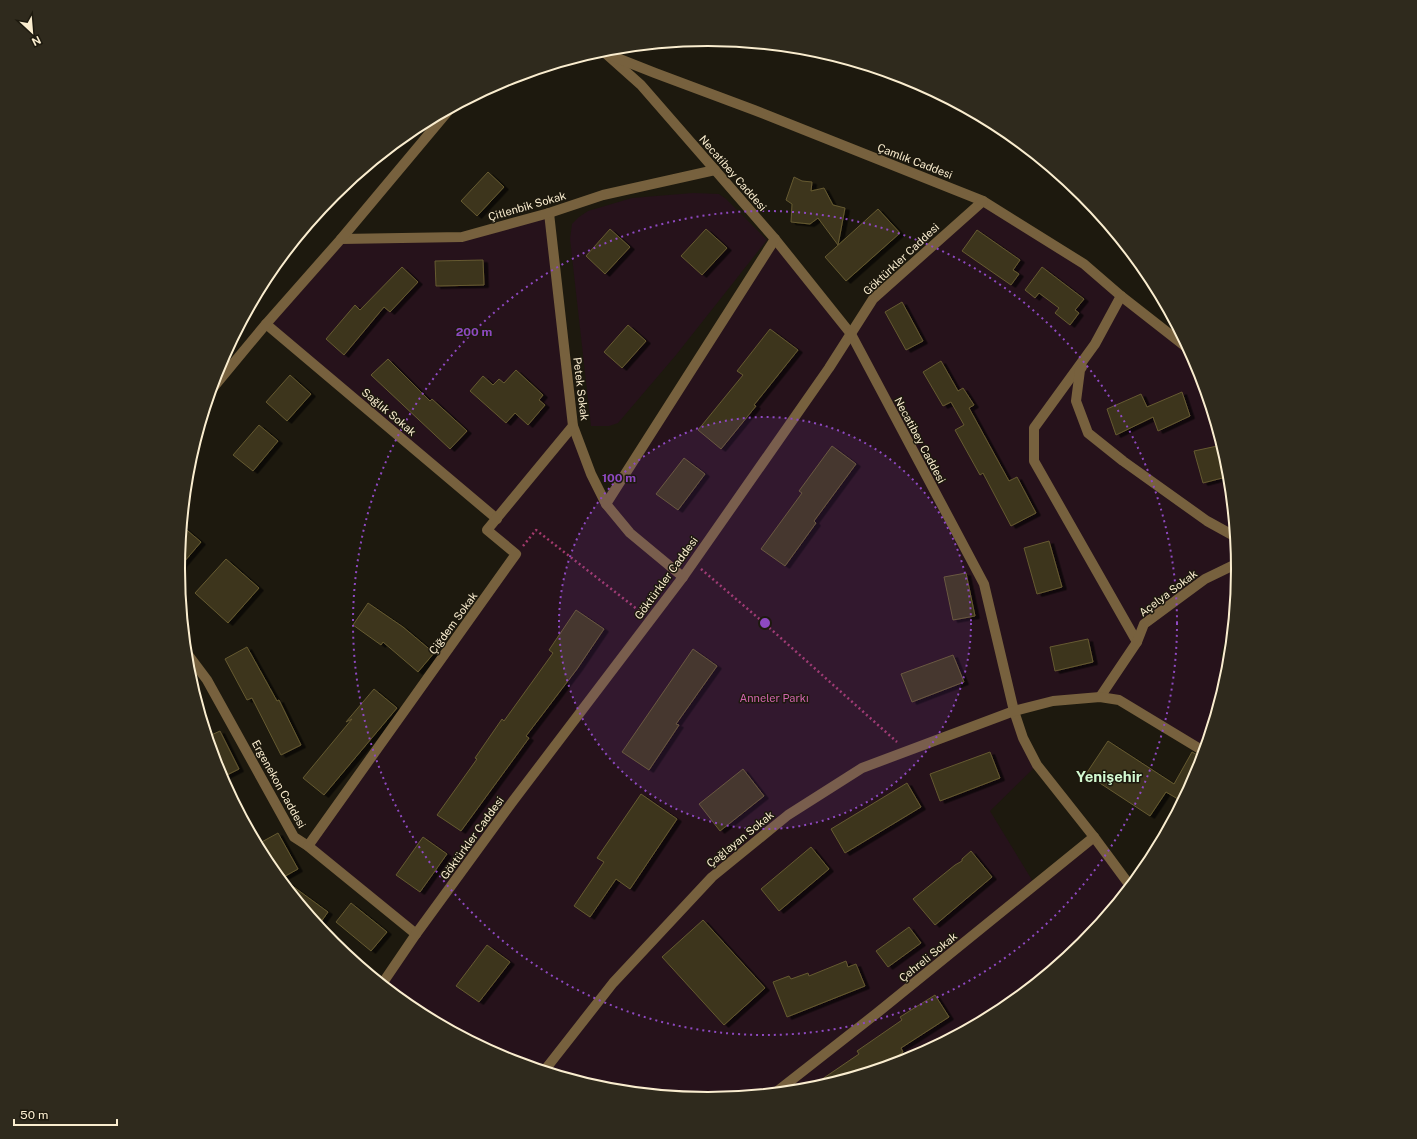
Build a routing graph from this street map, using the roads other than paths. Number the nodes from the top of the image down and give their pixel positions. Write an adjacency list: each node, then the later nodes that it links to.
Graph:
1 (612, 55): 5 (street, Çamlık Caddesi)
2 (607, 56): 4 (street, Necatibey Caddesi)
3 (441, 120): 7 (street)
4 (715, 170): 6 (street, Çitlenbik Sokak); 8 (street, Necatibey Caddesi)
5 (983, 201): 9 (street, Çamlık Caddesi); 11 (street, Göktürkler Caddesi)
6 (548, 213): 7 (street, Çitlenbik Sokak); 15 (street, Petek Sokak)
7 (341, 239): 10 (street)
8 (774, 239): 11 (street, Necatibey Caddesi); 16 (street)
9 (1120, 296): 12 (street, Çamlık Caddesi); 13 (street)
10 (266, 324): 14 (street); 17 (street, Sağlık Sokak)
11 (850, 334): 20 (street, Göktürkler Caddesi); 24 (street, Necatibey Caddesi)
12 (1180, 342)
13 (1095, 344): 18 (street); 21 (street)
14 (223, 375)
15 (574, 426): 16 (street, Petek Sokak); 17 (street)
16 (606, 504): 20 (street, Petek Sokak)
17 (496, 519): 27 (street, Çiğdem Sokak)
18 (1231, 534)
19 (1232, 566): 21 (street, Açelya Sokak)
20 (684, 577): 29 (street, Göktürkler Caddesi)
21 (1137, 642): 23 (street, Açelya Sokak)
22 (193, 662): 27 (street, Ergenekon Caddesi)
23 (1100, 697): 24 (street, Çağlayan Sokak); 25 (street, Çağlayan Sokak)
24 (1014, 711): 26 (street, Necatibey Caddesi); 31 (street, Çağlayan Sokak)
25 (1200, 749)
26 (1094, 837): 28 (street, Necatibey Caddesi); 32 (street, Çehreli Sokak)
27 (308, 846): 29 (street, Ergenekon Caddesi)
28 (1128, 883)
29 (416, 934): 30 (street, Göktürkler Caddesi)
30 (384, 980)
31 (547, 1067)
32 (783, 1088)

